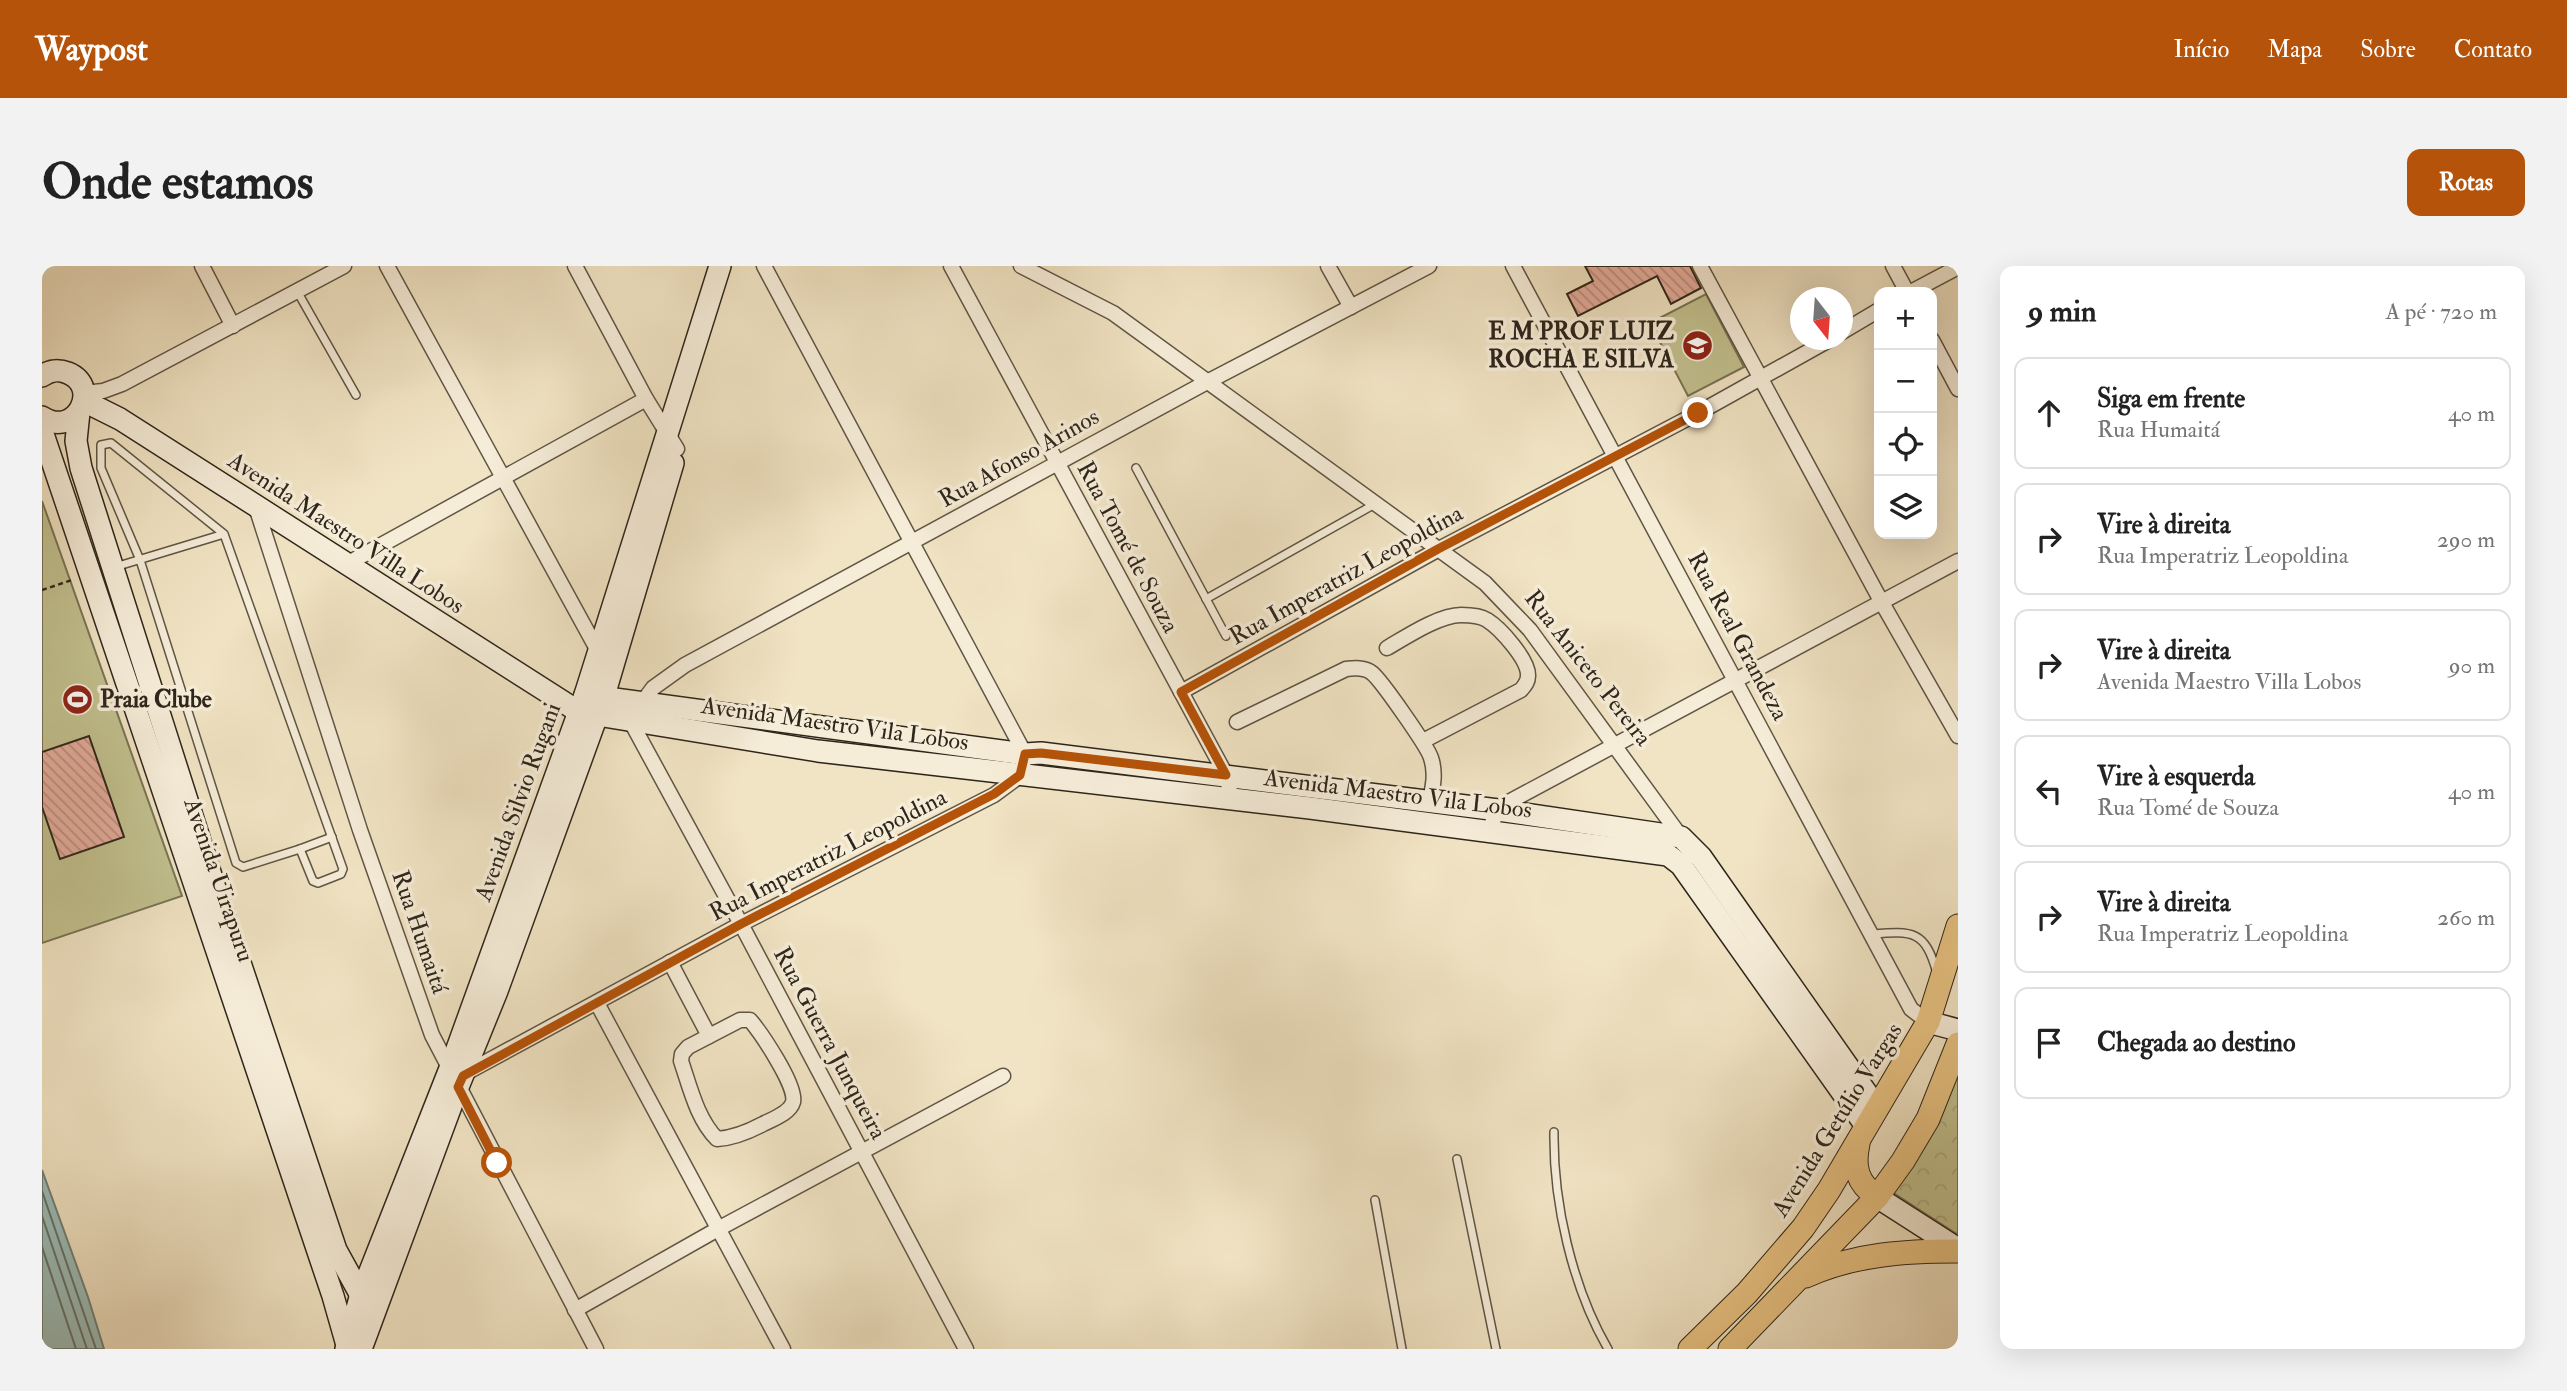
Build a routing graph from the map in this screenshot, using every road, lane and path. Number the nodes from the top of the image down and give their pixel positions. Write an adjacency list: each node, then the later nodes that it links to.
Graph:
1 (201, 266): 21 (street)
2 (344, 266): 18 (street)
3 (387, 266): 38 (street)
4 (575, 266): 30 (street)
5 (720, 266): 34 (street, Avenida Silvio Rugani)
6 (731, 266): 34 (street, Avenida Silvio Rugani)
7 (764, 266): 42 (street)
8 (951, 266): 36 (street, Rua Tomé de Souza)
9 (1021, 266): 27 (street, Rua Aniceto Pereira)
10 (1328, 266): 19 (street)
11 (1429, 266): 19 (street, Rua Afonso Arinos)
12 (1513, 266): 35 (street, Rua Real Grandeza)
13 (1700, 266): 26 (street)
14 (1893, 266): 16 (street)
15 (1958, 267): 17 (street)
16 (1906, 287)
17 (1919, 287)
18 (297, 291): 21 (street); 29 (lane)
19 (1351, 307): 27 (street, Rua Afonso Arinos)
20 (1874, 313): 22 (street)
21 (233, 326): 31 (street)
22 (1853, 326)
23 (1937, 349): 28 (street)
24 (1812, 350): 26 (street, Rua Imperatriz Leopoldina)
25 (48, 369): 31 (street, Avenida Maestro Villa Lobos)
26 (1761, 379): 35 (street, Rua Imperatriz Leopoldina); 51 (street)
27 (1207, 382): 36 (street, Rua Afonso Arinos); 39 (street, Rua Aniceto Pereira)
28 (1958, 389)
29 (356, 395)
30 (646, 399): 34 (street); 38 (street)
31 (82, 402): 32 (street); 40 (street, Avenida Maestro Villa Lobos); 47 (street, Avenida Uirapuru)
32 (42, 417)
33 (42, 431): 48 (street, Avenida Uirapuru)
34 (672, 442): 54 (street, Avenida Silvio Rugani); 57 (street, Avenida Silvio Rugani)
35 (1615, 455): 43 (street, Rua Imperatriz Leopoldina); 55 (street, Rua Real Grandeza)
36 (1058, 463): 42 (street, Rua Afonso Arinos); 56 (street, Rua Tomé de Souza)
37 (1136, 468): 50 (lane)
38 (503, 478): 46 (street); 54 (street)
39 (1375, 504): 43 (street, Rua Aniceto Pereira); 50 (lane)
40 (256, 507): 46 (street, Avenida Maestro Villa Lobos); 86 (street, Rua Humaitá)
41 (225, 534): 44 (lane); 44 (lane); 71 (lane)
42 (912, 542): 58 (street, Rua Afonso Arinos); 63 (street)
43 (1438, 549): 56 (street, Rua Imperatriz Leopoldina); 62 (street, Rua Aniceto Pereira)
44 (140, 560): 47 (lane); 72 (lane)
45 (1958, 561): 51 (street)
46 (345, 565): 57 (street, Avenida Maestro Villa Lobos)
47 (112, 568): 73 (street, Avenida Uirapuru)
48 (89, 575): 49 (path); 73 (street, Avenida Uirapuru)
49 (42, 590)
50 (1206, 599): 52 (lane)
51 (1881, 601): 55 (street); 60 (street)
52 (1226, 636)
53 (1387, 648): 61 (street)
54 (598, 651): 57 (street, Avenida Silvio Rugani)
55 (1736, 681): 62 (street); 77 (street, Rua Real Grandeza)
56 (1181, 692): 65 (street, Rua Tomé de Souza)
57 (590, 706): 58 (street, Avenida Maestro Vila Lobos); 86 (street, Avenida Silvio Rugani)
58 (636, 713): 63 (street); 64 (street, Avenida Maestro Vila Lobos); 75 (street, Rua Guerra Junqueira)
59 (1237, 722): 61 (street)
60 (1958, 736)
61 (1423, 741): 67 (street)
62 (1616, 745): 68 (street); 70 (street, Rua Aniceto Pereira)
63 (1025, 754): 64 (street); 65 (street)
64 (1020, 775): 66 (street, Avenida Maestro Vila Lobos); 75 (street, Rua Imperatriz Leopoldina)
65 (1226, 775): 66 (street, Rua Tomé de Souza); 67 (street)
66 (1233, 799): 69 (street, Avenida Maestro Vila Lobos)
67 (1430, 801): 68 (street)
68 (1498, 810): 69 (street); 70 (street)
69 (1488, 832): 74 (street, Avenida Maestro Vila Lobos)
70 (1681, 837): 74 (street, Rua Aniceto Pereira)
71 (332, 838): 72 (lane); 72 (lane)
72 (300, 849)
73 (206, 891): 96 (street, Avenida Uirapuru); 99 (street, Avenida Uirapuru)
74 (1729, 915): 87 (street, Rua Aniceto Pereira)
75 (741, 924): 78 (street, Rua Imperatriz Leopoldina); 89 (street, Rua Guerra Junqueira)
76 (1958, 926): 79 (main road, Avenida Getúlio Vargas)
77 (1871, 934): 79 (lane); 81 (street, Rua Real Grandeza)
78 (670, 962): 80 (street, Rua Imperatriz Leopoldina); 83 (street)
79 (1940, 987): 81 (main road, Avenida Getúlio Vargas)
80 (597, 1003): 86 (street, Rua Imperatriz Leopoldina); 93 (street)
81 (1928, 1022): 82 (street); 87 (main road, Avenida Getúlio Vargas)
82 (1958, 1030)
83 (709, 1036): 83 (street)
84 (1958, 1044): 91 (main road)
85 (1003, 1076): 89 (street)
86 (457, 1078): 96 (street, Avenida Silvio Rugani); 97 (street, Rua Humaitá); 98 (street, Avenida Silvio Rugani)
87 (1868, 1124): 91 (main road); 106 (main road, Avenida Getúlio Vargas)
88 (1554, 1132): 105 (lane)
89 (861, 1151): 93 (street); 102 (street, Rua Guerra Junqueira)
90 (1457, 1159): 104 (lane)
91 (1877, 1197): 94 (street); 95 (main road)
92 (1375, 1200): 103 (lane)
93 (718, 1229): 97 (street); 101 (street)
94 (1958, 1250): 95 (main road)
95 (1794, 1281): 107 (main road)
96 (361, 1294): 98 (street, Avenida Uirapuru); 99 (street, Avenida Silvio Rugani)
97 (575, 1310): 100 (street, Rua Humaitá)
98 (371, 1326): 99 (street, Avenida Silvio Rugani)
99 (351, 1348)
100 (596, 1349)
101 (783, 1349)
102 (966, 1349)
103 (1402, 1349)
104 (1496, 1349)
105 (1608, 1349)
106 (1690, 1349)
107 (1730, 1349)

